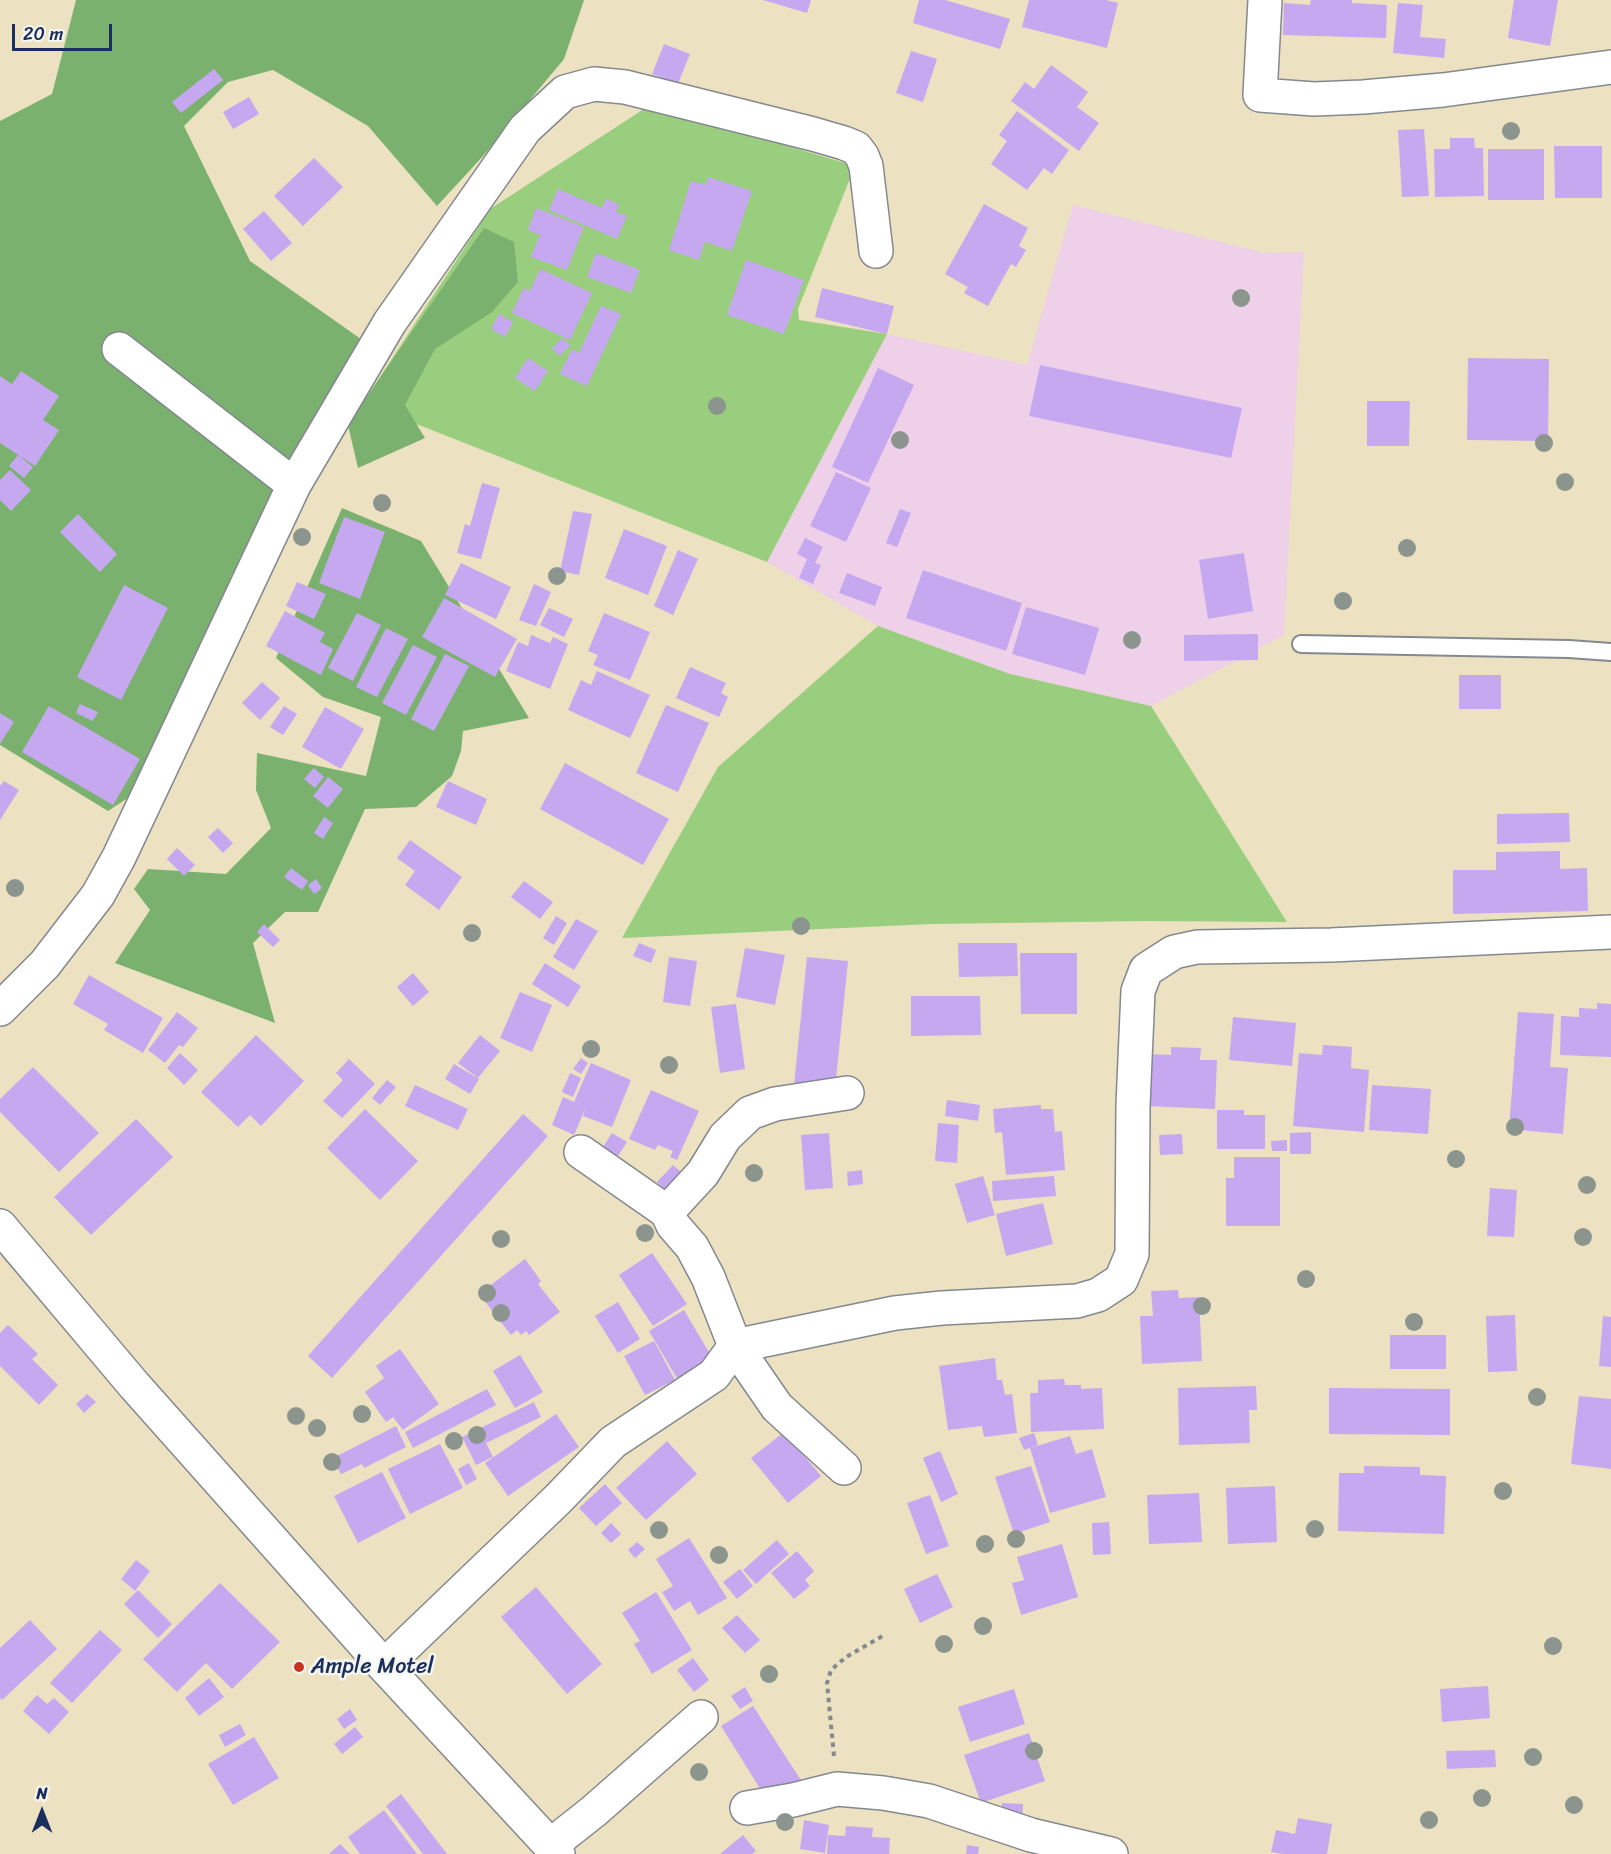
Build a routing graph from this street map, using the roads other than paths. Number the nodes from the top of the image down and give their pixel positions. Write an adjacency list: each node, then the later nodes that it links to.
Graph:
1 (1265, 0): 2 (street)
2 (1611, 67)
3 (876, 251): 5 (street)
4 (119, 349): 5 (street)
5 (294, 485): 9 (street)
6 (1301, 644): 7 (lane)
7 (1611, 652)
8 (1611, 932): 14 (street)
9 (0, 1009)
10 (847, 1093): 12 (street)
11 (581, 1152): 12 (street)
12 (667, 1212): 14 (street)
13 (0, 1226): 16 (street)
14 (735, 1346): 15 (street); 16 (street)
15 (844, 1468)
16 (384, 1666): 19 (street)
17 (701, 1717): 19 (street)
18 (747, 1808): 20 (street)
19 (554, 1850)
20 (1111, 1854)

